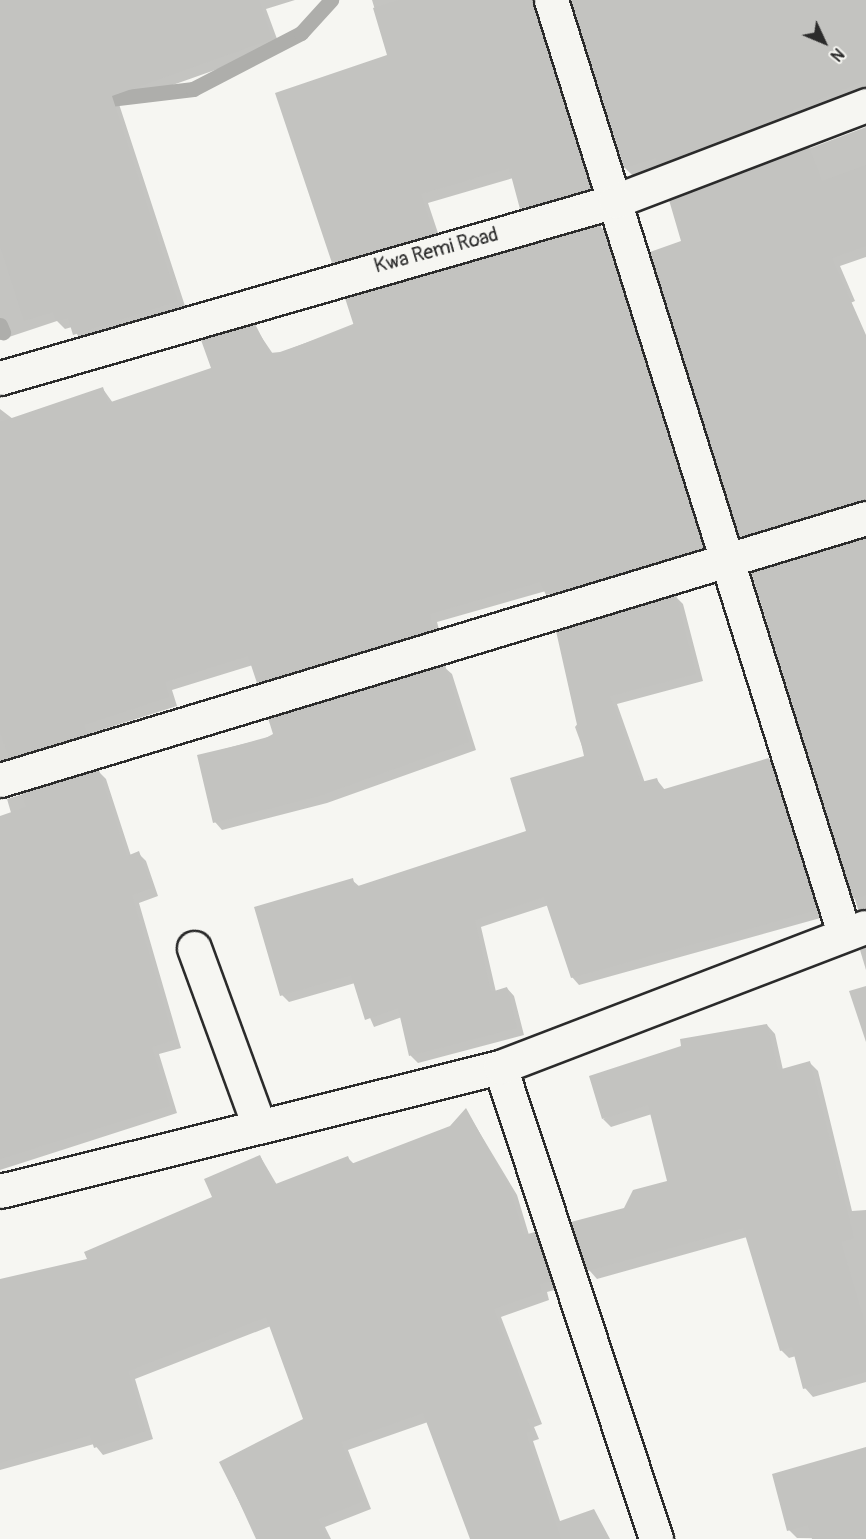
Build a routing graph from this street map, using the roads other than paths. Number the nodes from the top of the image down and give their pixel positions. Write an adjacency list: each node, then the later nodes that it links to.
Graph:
1 (551, 0): 3 (street)
2 (866, 105): 3 (street, Kwa Remi Road)
3 (615, 201): 4 (street, Kwa Remi Road); 6 (street)
4 (0, 378)
5 (866, 518): 6 (street)
6 (724, 560): 7 (street); 8 (street)
7 (0, 780)
8 (855, 930): 10 (street)
9 (194, 948): 11 (street)
10 (500, 1067): 11 (street); 13 (street)
11 (259, 1126): 12 (street)
12 (0, 1191)
13 (656, 1539)

